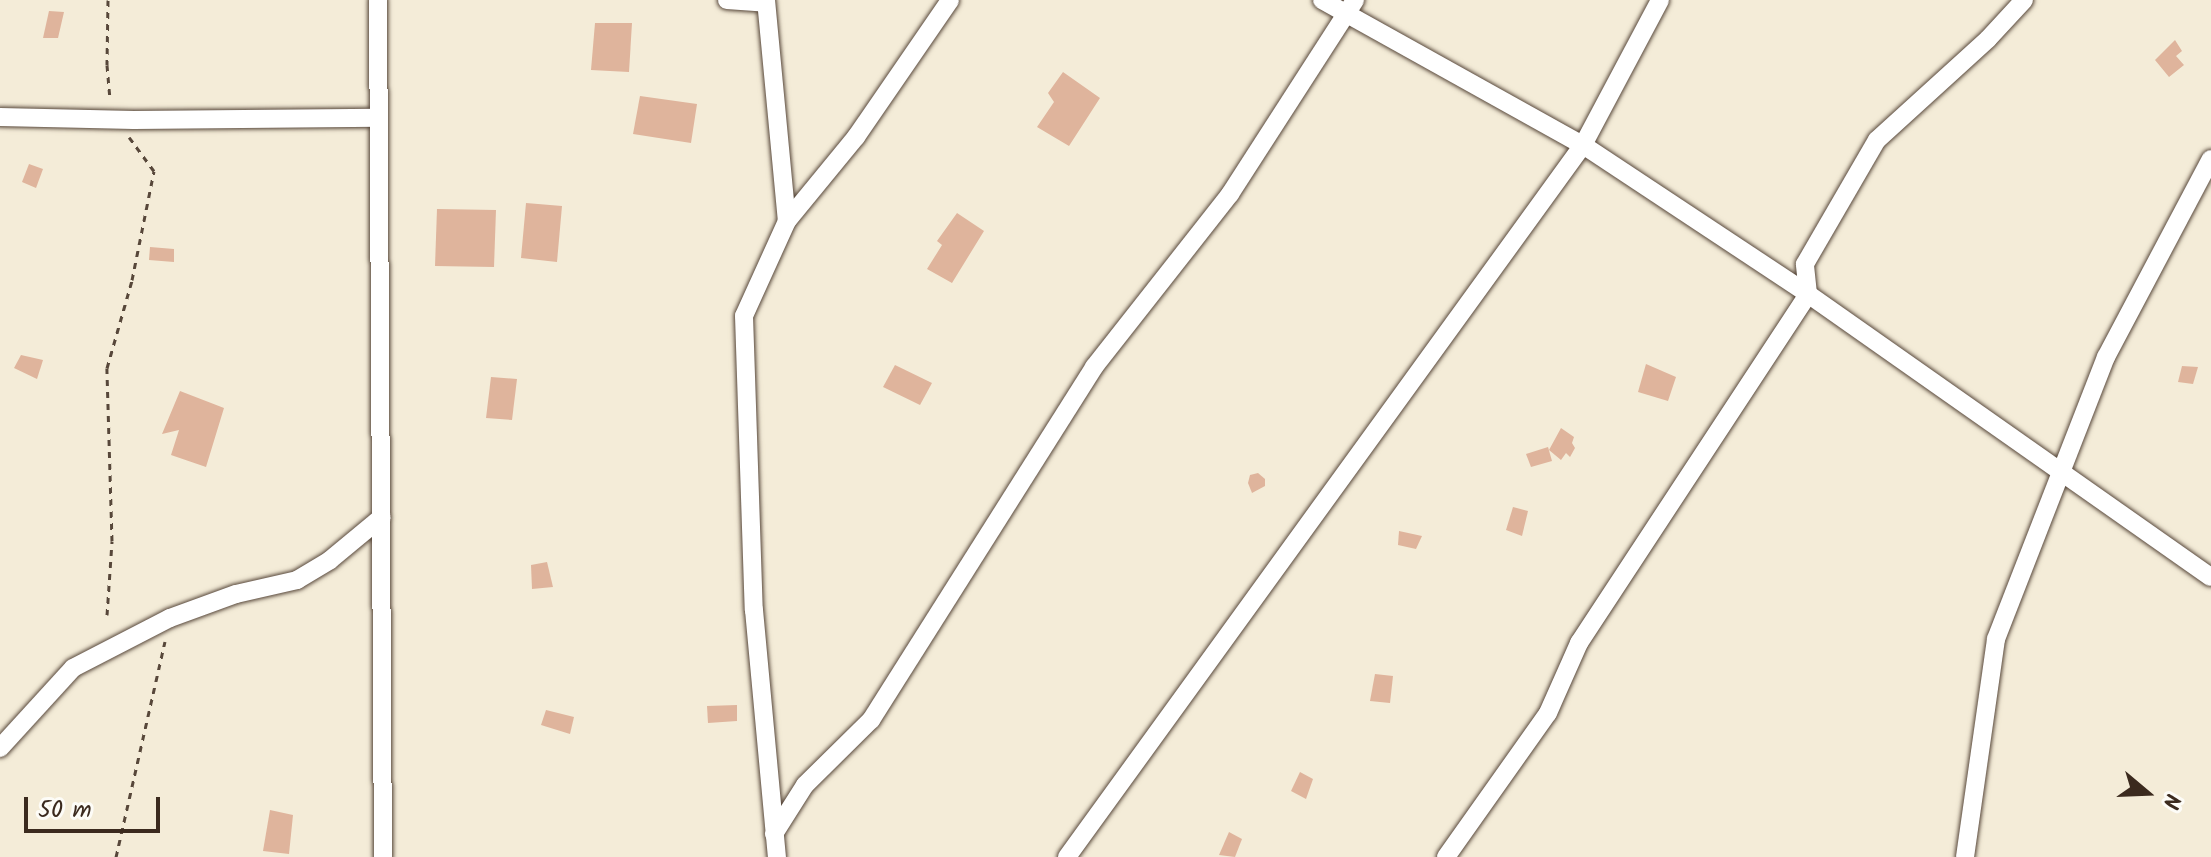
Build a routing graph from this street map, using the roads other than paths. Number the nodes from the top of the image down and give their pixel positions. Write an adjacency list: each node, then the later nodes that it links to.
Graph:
1 (378, 0): 10 (street)
2 (727, 0): 7 (street)
3 (950, 0): 13 (street)
4 (1322, 0): 8 (street)
5 (1660, 0): 11 (street)
6 (2024, 0): 14 (street)
7 (766, 1): 13 (street)
8 (1350, 8): 11 (street); 19 (street)
9 (0, 117): 10 (street)
10 (379, 118): 16 (street)
11 (1583, 145): 14 (street); 22 (street)
12 (2211, 159): 15 (street)
13 (787, 221): 19 (street)
14 (1808, 294): 15 (street); 23 (street)
15 (2061, 472): 17 (street); 24 (street)
16 (382, 517): 18 (street); 20 (street)
17 (2211, 577)
18 (0, 748)
19 (774, 834): 21 (street)
20 (383, 857)
21 (777, 857)
22 (1067, 857)
23 (1446, 857)
24 (1965, 857)

